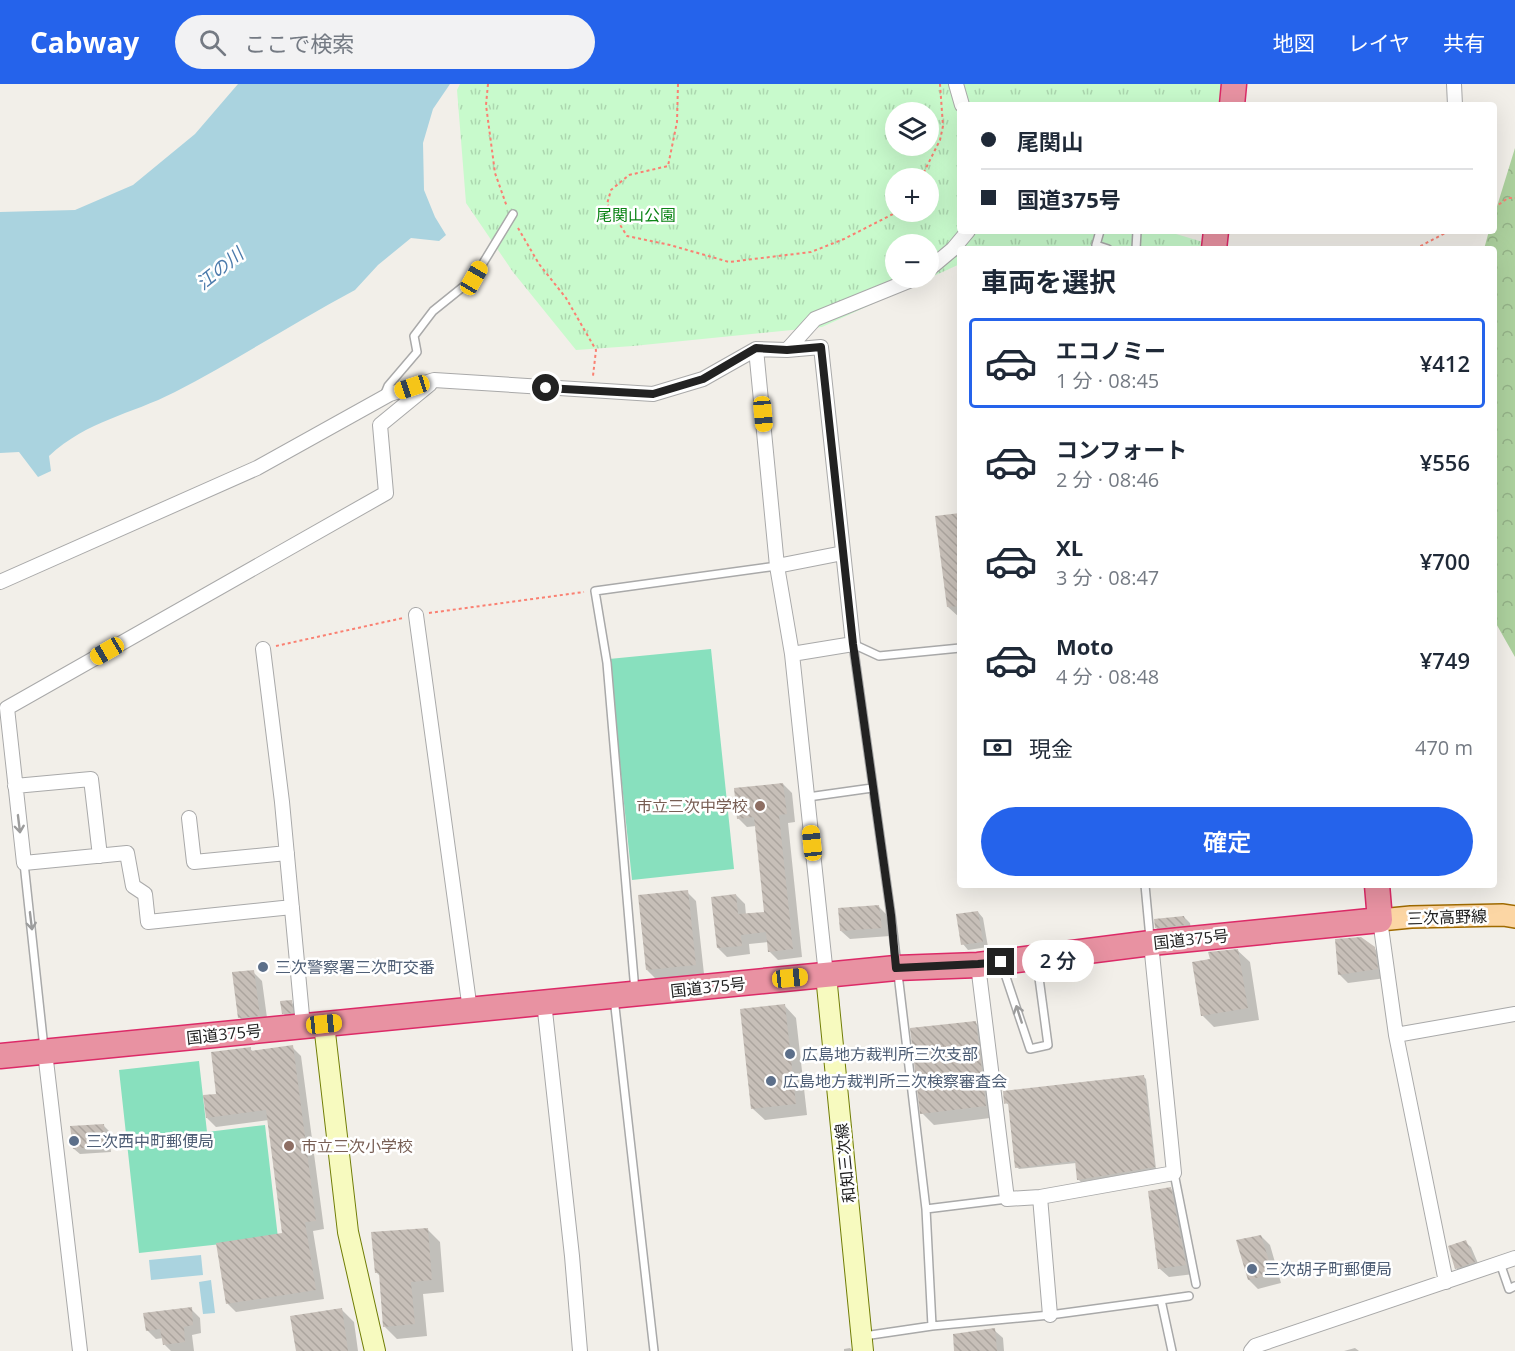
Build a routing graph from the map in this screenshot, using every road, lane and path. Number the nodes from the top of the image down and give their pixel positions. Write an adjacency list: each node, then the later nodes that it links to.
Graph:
1 (488, 84): 13 (path)
2 (678, 84): 14 (path)
3 (940, 84): 10 (path)
4 (956, 84): 7 (street)
5 (1234, 84): 8 (highway)
6 (1454, 84): 9 (street)
7 (961, 102)
8 (1232, 102)
9 (1455, 102)
10 (926, 168)
11 (1515, 198): 12 (path)
12 (1497, 206)
13 (512, 215): 25 (lane)
14 (885, 218)
15 (516, 226): 24 (path)
16 (966, 234): 19 (street)
17 (1443, 234): 18 (path)
18 (1421, 246)
19 (939, 261)
20 (891, 288): 22 (street)
21 (756, 348): 22 (street); 24 (street); 27 (street)
22 (787, 350): 26 (street)
23 (434, 380): 24 (street); 25 (street); 35 (street)
24 (591, 392)
25 (384, 398): 28 (street)
26 (843, 553): 27 (street); 31 (street)
27 (777, 567): 29 (lane); 34 (street)
28 (0, 582)
29 (596, 591): 30 (path); 52 (lane)
30 (416, 615): 33 (path); 54 (street)
31 (853, 644): 32 (lane); 34 (street); 36 (lane)
32 (957, 648)
33 (263, 649): 39 (street)
34 (792, 654): 37 (street)
35 (15, 786): 40 (street); 41 (street, one-way to 41)
36 (872, 788): 37 (lane); 50 (lane)
37 (808, 797): 51 (street)
38 (189, 818): 39 (street)
39 (287, 852): 44 (street)
40 (100, 856): 41 (street); 44 (street)
41 (24, 862): 58 (lane, one-way to 58)
42 (1145, 888): 47 (lane)
43 (1377, 888): 46 (highway)
44 (292, 907): 56 (street)
45 (1515, 917): 46 (main road, 三次高野線)
46 (1380, 920): 47 (highway, 国道375号); 57 (street)
47 (1150, 943): 48 (highway, 国道375号); 60 (street)
48 (1037, 957): 49 (highway, 国道375号); 49 (lane, one-way to 49)
49 (989, 963): 50 (highway, 国道375号); 62 (street)
50 (896, 968): 51 (highway, 国道375号); 63 (lane)
51 (826, 975): 52 (highway, 国道375号); 73 (main road, 和知三次線)
52 (625, 995): 53 (highway, 国道375号); 77 (lane)
53 (544, 1002): 54 (highway, 国道375号); 76 (street)
54 (470, 1010): 56 (highway, 国道375号)
55 (1515, 1014): 57 (street)
56 (314, 1025): 58 (highway, 国道375号); 75 (main road)
57 (1396, 1035): 66 (street)
58 (45, 1052): 59 (highway, 国道375号); 74 (street)
59 (0, 1056)
60 (1174, 1173): 61 (street); 67 (lane)
61 (1040, 1197): 62 (street); 71 (street)
62 (1007, 1199): 63 (lane)
63 (926, 1209): 72 (lane)
64 (1515, 1258): 65 (street)
65 (1500, 1263): 66 (street); 68 (lane)
66 (1446, 1282): 79 (street)
67 (1196, 1284)
68 (1515, 1286)
69 (1189, 1296): 70 (lane)
70 (1161, 1300): 71 (lane); 78 (lane)
71 (1050, 1315): 72 (lane)
72 (932, 1326): 73 (lane)
73 (862, 1344)
74 (80, 1351)
75 (375, 1351)
76 (580, 1351)
77 (654, 1351)
78 (1172, 1351)
79 (1251, 1351)

